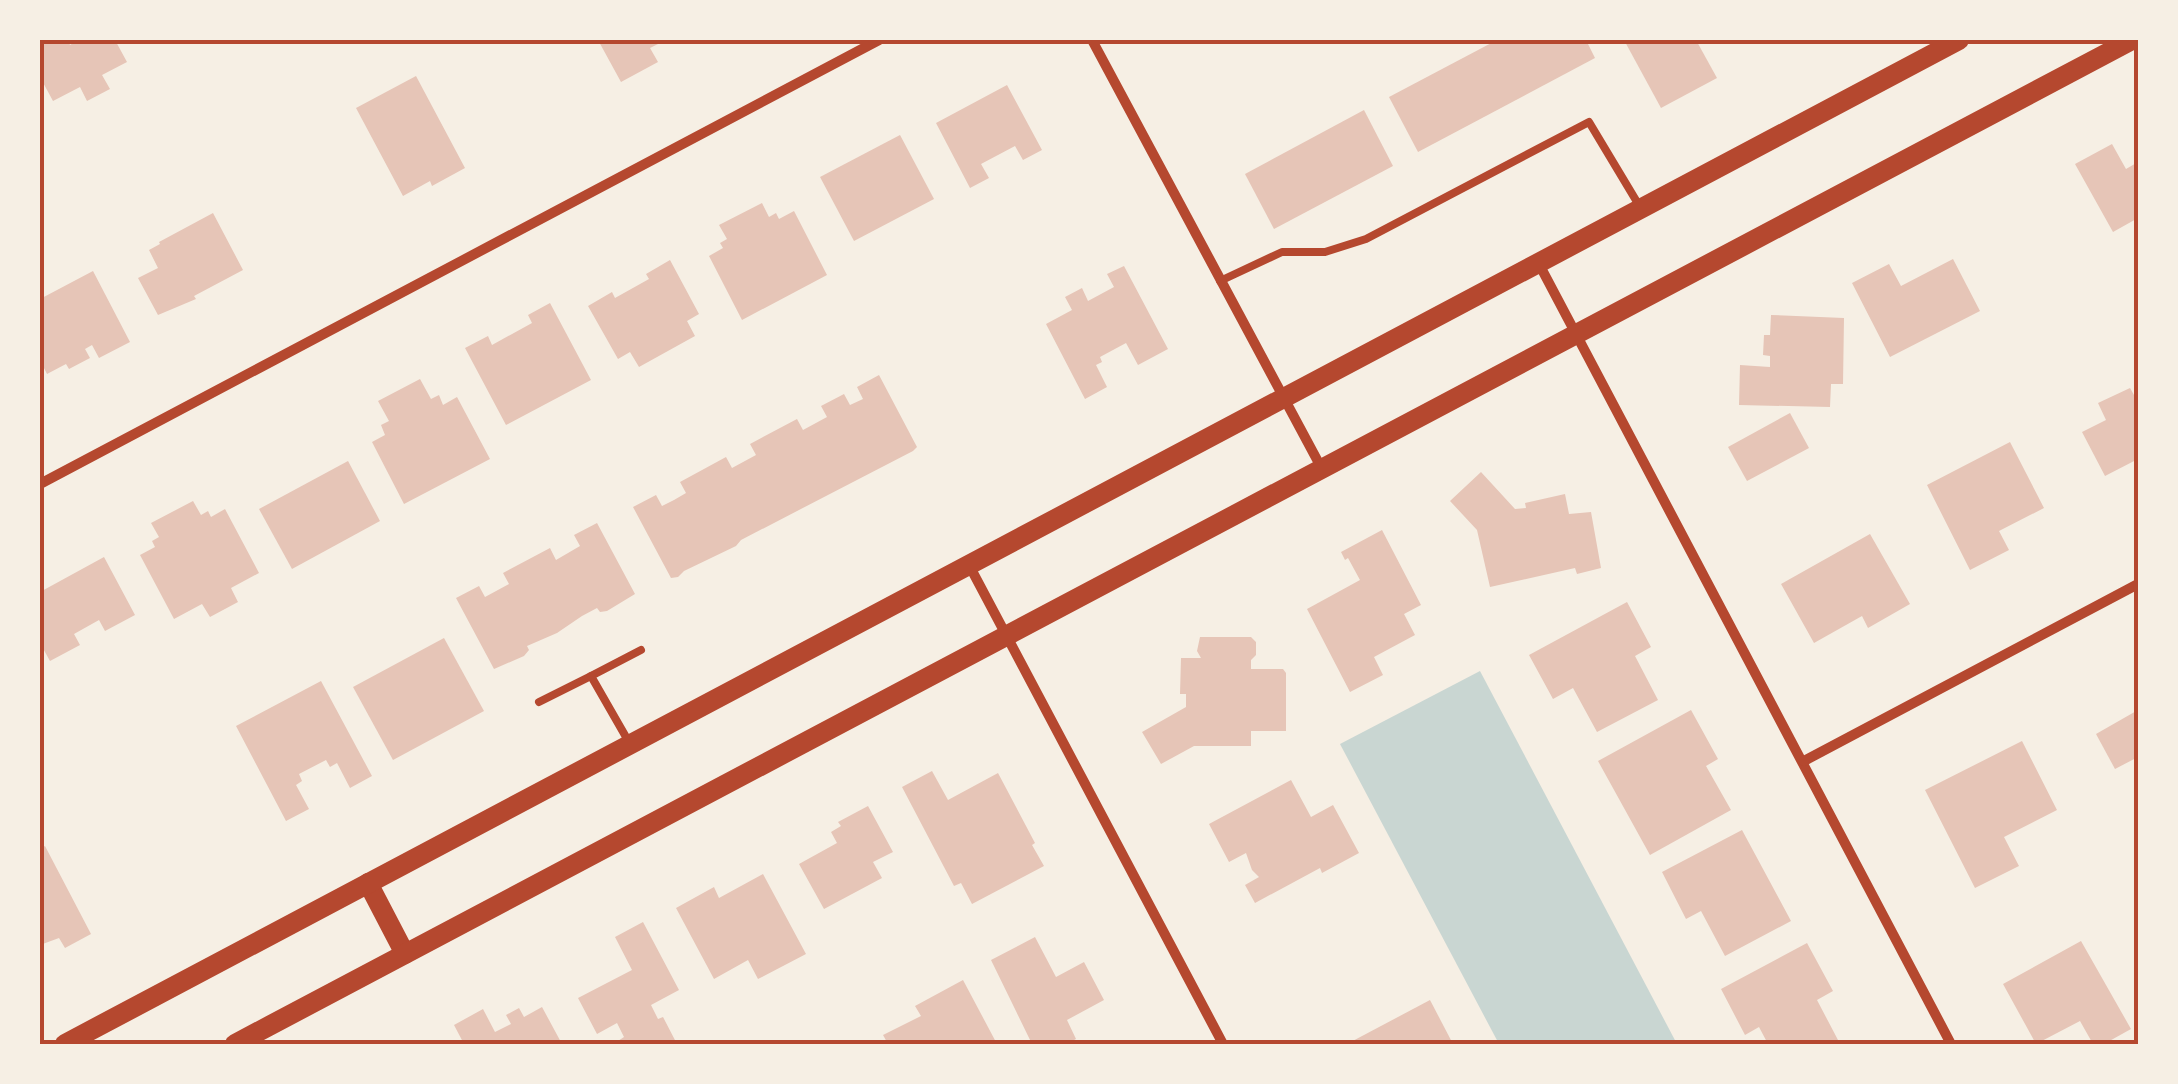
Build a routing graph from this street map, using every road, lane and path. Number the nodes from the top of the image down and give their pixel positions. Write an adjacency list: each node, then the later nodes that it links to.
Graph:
1 (878, 40): 11 (street)
2 (1092, 40): 7 (street)
3 (1959, 40): 5 (main road)
4 (2132, 40): 8 (main road)
5 (1640, 208): 6 (main road); 7 (lane)
6 (1538, 263): 8 (street); 9 (main road)
7 (1220, 281): 9 (street)
8 (1578, 335): 10 (main road); 19 (street)
9 (1284, 397): 10 (street); 12 (main road)
10 (1322, 469): 14 (main road)
11 (40, 484)
12 (969, 564): 14 (street); 18 (main road)
13 (2138, 584): 19 (street)
14 (1005, 637): 21 (main road); 24 (street)
15 (641, 650): 16 (lane)
16 (591, 676): 17 (lane); 18 (lane)
17 (539, 702)
18 (630, 744): 20 (main road)
19 (1804, 760): 25 (street)
20 (368, 883): 21 (main road); 22 (main road)
21 (405, 954): 23 (main road)
22 (65, 1044)
23 (235, 1044)
24 (1223, 1044)
25 (1952, 1044)

